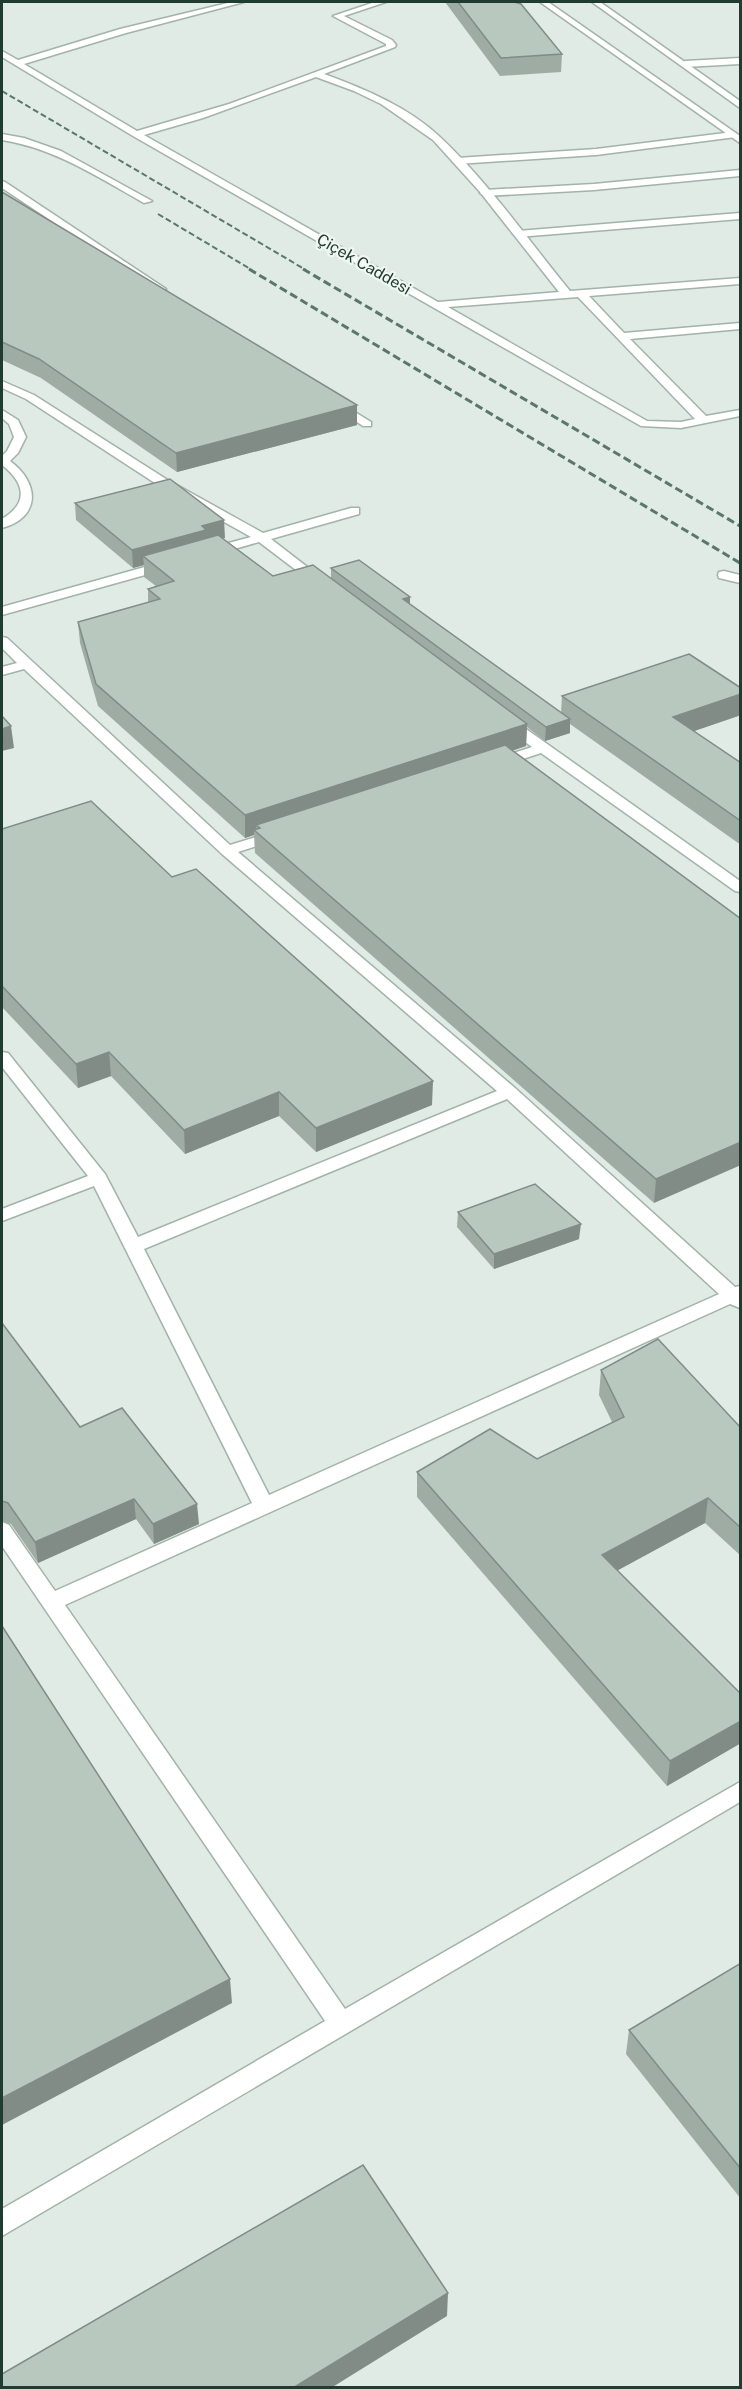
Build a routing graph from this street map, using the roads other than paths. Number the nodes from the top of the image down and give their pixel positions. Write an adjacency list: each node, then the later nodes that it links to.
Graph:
1 (7, 2): 6 (street)
2 (240, 2): 9 (street)
3 (382, 2): 11 (street)
4 (544, 2): 15 (street)
5 (596, 2): 10 (street)
6 (2, 3)
7 (2, 54): 9 (street, Çiçek Caddesi)
8 (741, 60): 10 (street)
9 (17, 63): 13 (street, Çiçek Caddesi)
10 (686, 64): 12 (street)
11 (315, 74): 13 (street); 16 (street)
12 (741, 105)
13 (136, 134): 27 (street, Çiçek Caddesi)
14 (2, 137): 20 (street)
15 (737, 138): 16 (street)
16 (457, 161): 19 (street)
17 (741, 173): 19 (street)
18 (2, 184): 25 (street)
19 (485, 193): 22 (street)
20 (147, 201)
21 (741, 216): 22 (street)
22 (518, 234): 26 (street)
23 (741, 281): 24 (street)
24 (581, 294): 26 (street); 29 (street)
25 (170, 295)
26 (567, 295): 27 (street)
27 (436, 305): 34 (street, Çiçek Caddesi)
28 (741, 326): 29 (street)
29 (622, 336): 34 (street)
30 (2, 384): 39 (street)
31 (327, 398): 35 (street)
32 (2, 413): 36 (street)
33 (741, 413): 34 (street, Çiçek Caddesi)
34 (704, 421)
35 (367, 424)
36 (2, 460): 38 (street)
37 (355, 512): 39 (street)
38 (2, 524)
39 (262, 538): 42 (street); 43 (street)
40 (724, 575): 41 (street)
41 (741, 579)
42 (337, 594)
43 (2, 610)
44 (2, 641): 45 (street)
45 (27, 664): 46 (street); 51 (street)
46 (2, 671)
47 (495, 713): 48 (street)
48 (542, 748): 49 (street); 52 (street)
49 (486, 766)
50 (294, 829): 51 (street)
51 (227, 851): 54 (street)
52 (741, 888)
53 (2, 1057): 55 (street)
54 (509, 1092): 57 (street); 58 (street)
55 (99, 1178): 56 (street); 57 (street)
56 (2, 1215)
57 (134, 1246): 59 (street)
58 (738, 1297): 59 (street)
59 (264, 1506): 61 (street)
60 (2, 1530): 61 (street)
61 (51, 1602): 63 (street)
62 (741, 1791): 63 (street)
63 (341, 2024): 64 (street)
64 (2, 2223)

